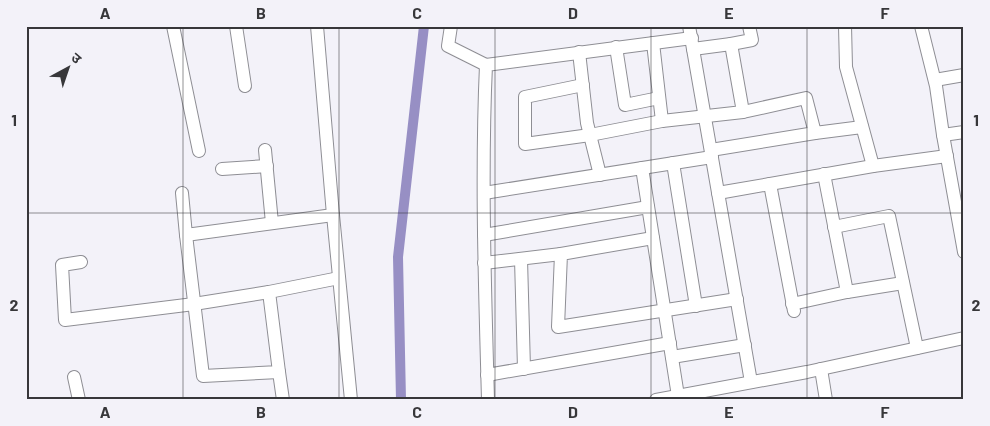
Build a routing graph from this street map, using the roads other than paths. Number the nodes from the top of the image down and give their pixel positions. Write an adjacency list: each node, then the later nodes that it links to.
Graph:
1 (173, 26): 28 (street)
2 (236, 26): 17 (street)
3 (317, 26): 44 (street)
4 (451, 26): 13 (street)
5 (749, 26): 10 (street)
6 (846, 26): 22 (street)
7 (921, 26): 15 (street)
8 (691, 38): 9 (street); 10 (street); 20 (street)
9 (653, 43): 11 (street); 18 (street)
10 (731, 44): 19 (street)
11 (616, 48): 12 (street); 18 (street)
12 (579, 52): 13 (street); 16 (street)
13 (486, 65): 41 (street)
14 (964, 75): 15 (street)
15 (935, 80): 26 (street)
16 (583, 85): 25 (street); 25 (street)
17 (245, 86)
18 (659, 98): 21 (street)
19 (744, 112): 20 (street); 24 (street)
20 (705, 117): 21 (street); 29 (street)
21 (662, 122): 25 (street)
22 (862, 127): 24 (street); 33 (street)
23 (964, 132): 26 (street)
24 (815, 133): 29 (street)
25 (590, 135): 37 (street)
26 (943, 135): 30 (street)
27 (265, 150): 32 (street)
28 (199, 151)
29 (711, 153): 31 (street); 42 (street)
30 (946, 156): 33 (street); 39 (street)
31 (673, 163): 34 (street); 61 (street)
32 (267, 166): 35 (street); 45 (street)
33 (873, 166): 36 (street)
34 (642, 168): 37 (street); 43 (street)
35 (222, 169)
36 (824, 174): 38 (street); 46 (street)
37 (600, 175): 41 (street)
38 (770, 184): 42 (street); 58 (street)
39 (958, 186): 50 (street)
40 (182, 193): 47 (street)
41 (484, 193): 48 (street)
42 (718, 193): 59 (street)
43 (648, 207): 48 (street); 49 (street)
44 (333, 215): 45 (street); 55 (street)
45 (272, 223): 47 (street)
46 (834, 227): 56 (street); 58 (street)
47 (186, 235): 60 (street)
48 (484, 235): 54 (street)
49 (653, 238): 51 (street); 62 (street)
50 (964, 252)
51 (561, 254): 52 (street); 62 (street)
52 (521, 259): 54 (street); 68 (street)
53 (81, 262): 60 (street)
54 (484, 264): 71 (street)
55 (339, 278): 57 (street); 77 (street)
56 (903, 282): 58 (street); 66 (street)
57 (269, 292): 60 (street); 70 (street)
58 (847, 292)
59 (737, 299): 61 (street); 65 (street)
60 (194, 304): 70 (street)
61 (696, 306): 62 (street)
62 (665, 311): 64 (street)
63 (964, 338): 66 (street)
64 (670, 343): 67 (street); 68 (street)
65 (745, 345): 67 (street); 73 (street)
66 (917, 348): 69 (street)
67 (672, 357): 74 (street)
68 (524, 369): 71 (street)
69 (821, 369): 73 (street); 80 (street)
70 (279, 372): 76 (street)
71 (488, 375): 78 (street)
72 (74, 377): 75 (street)
73 (751, 382): 74 (street)
74 (678, 396): 79 (street)
75 (79, 400)
76 (283, 400)
77 (351, 400)
78 (488, 400)
79 (656, 400)
80 (826, 400)

